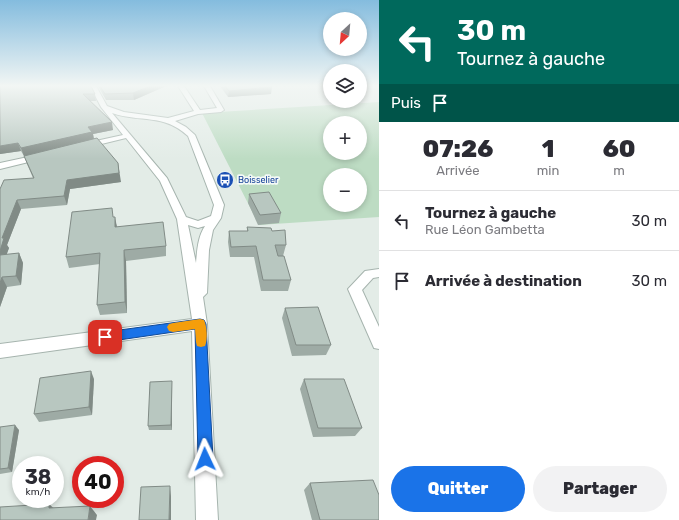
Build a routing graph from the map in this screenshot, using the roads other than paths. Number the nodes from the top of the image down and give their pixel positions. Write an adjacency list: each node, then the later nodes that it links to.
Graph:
1 (107, 110): 7 (street)
2 (113, 110): 5 (street)
3 (218, 110): 4 (street)
4 (198, 112): 6 (street)
5 (126, 115): 6 (street); 7 (street)
6 (170, 120): 12 (street)
7 (116, 122): 8 (street)
8 (126, 136): 9 (street); 13 (street)
9 (74, 148)
10 (52, 154): 11 (street)
11 (0, 166)
12 (216, 218): 13 (street); 15 (street)
13 (182, 219): 15 (street)
14 (379, 273): 16 (street)
15 (200, 318): 17 (street); 18 (street)
16 (379, 344)
17 (0, 351)
18 (207, 520)

